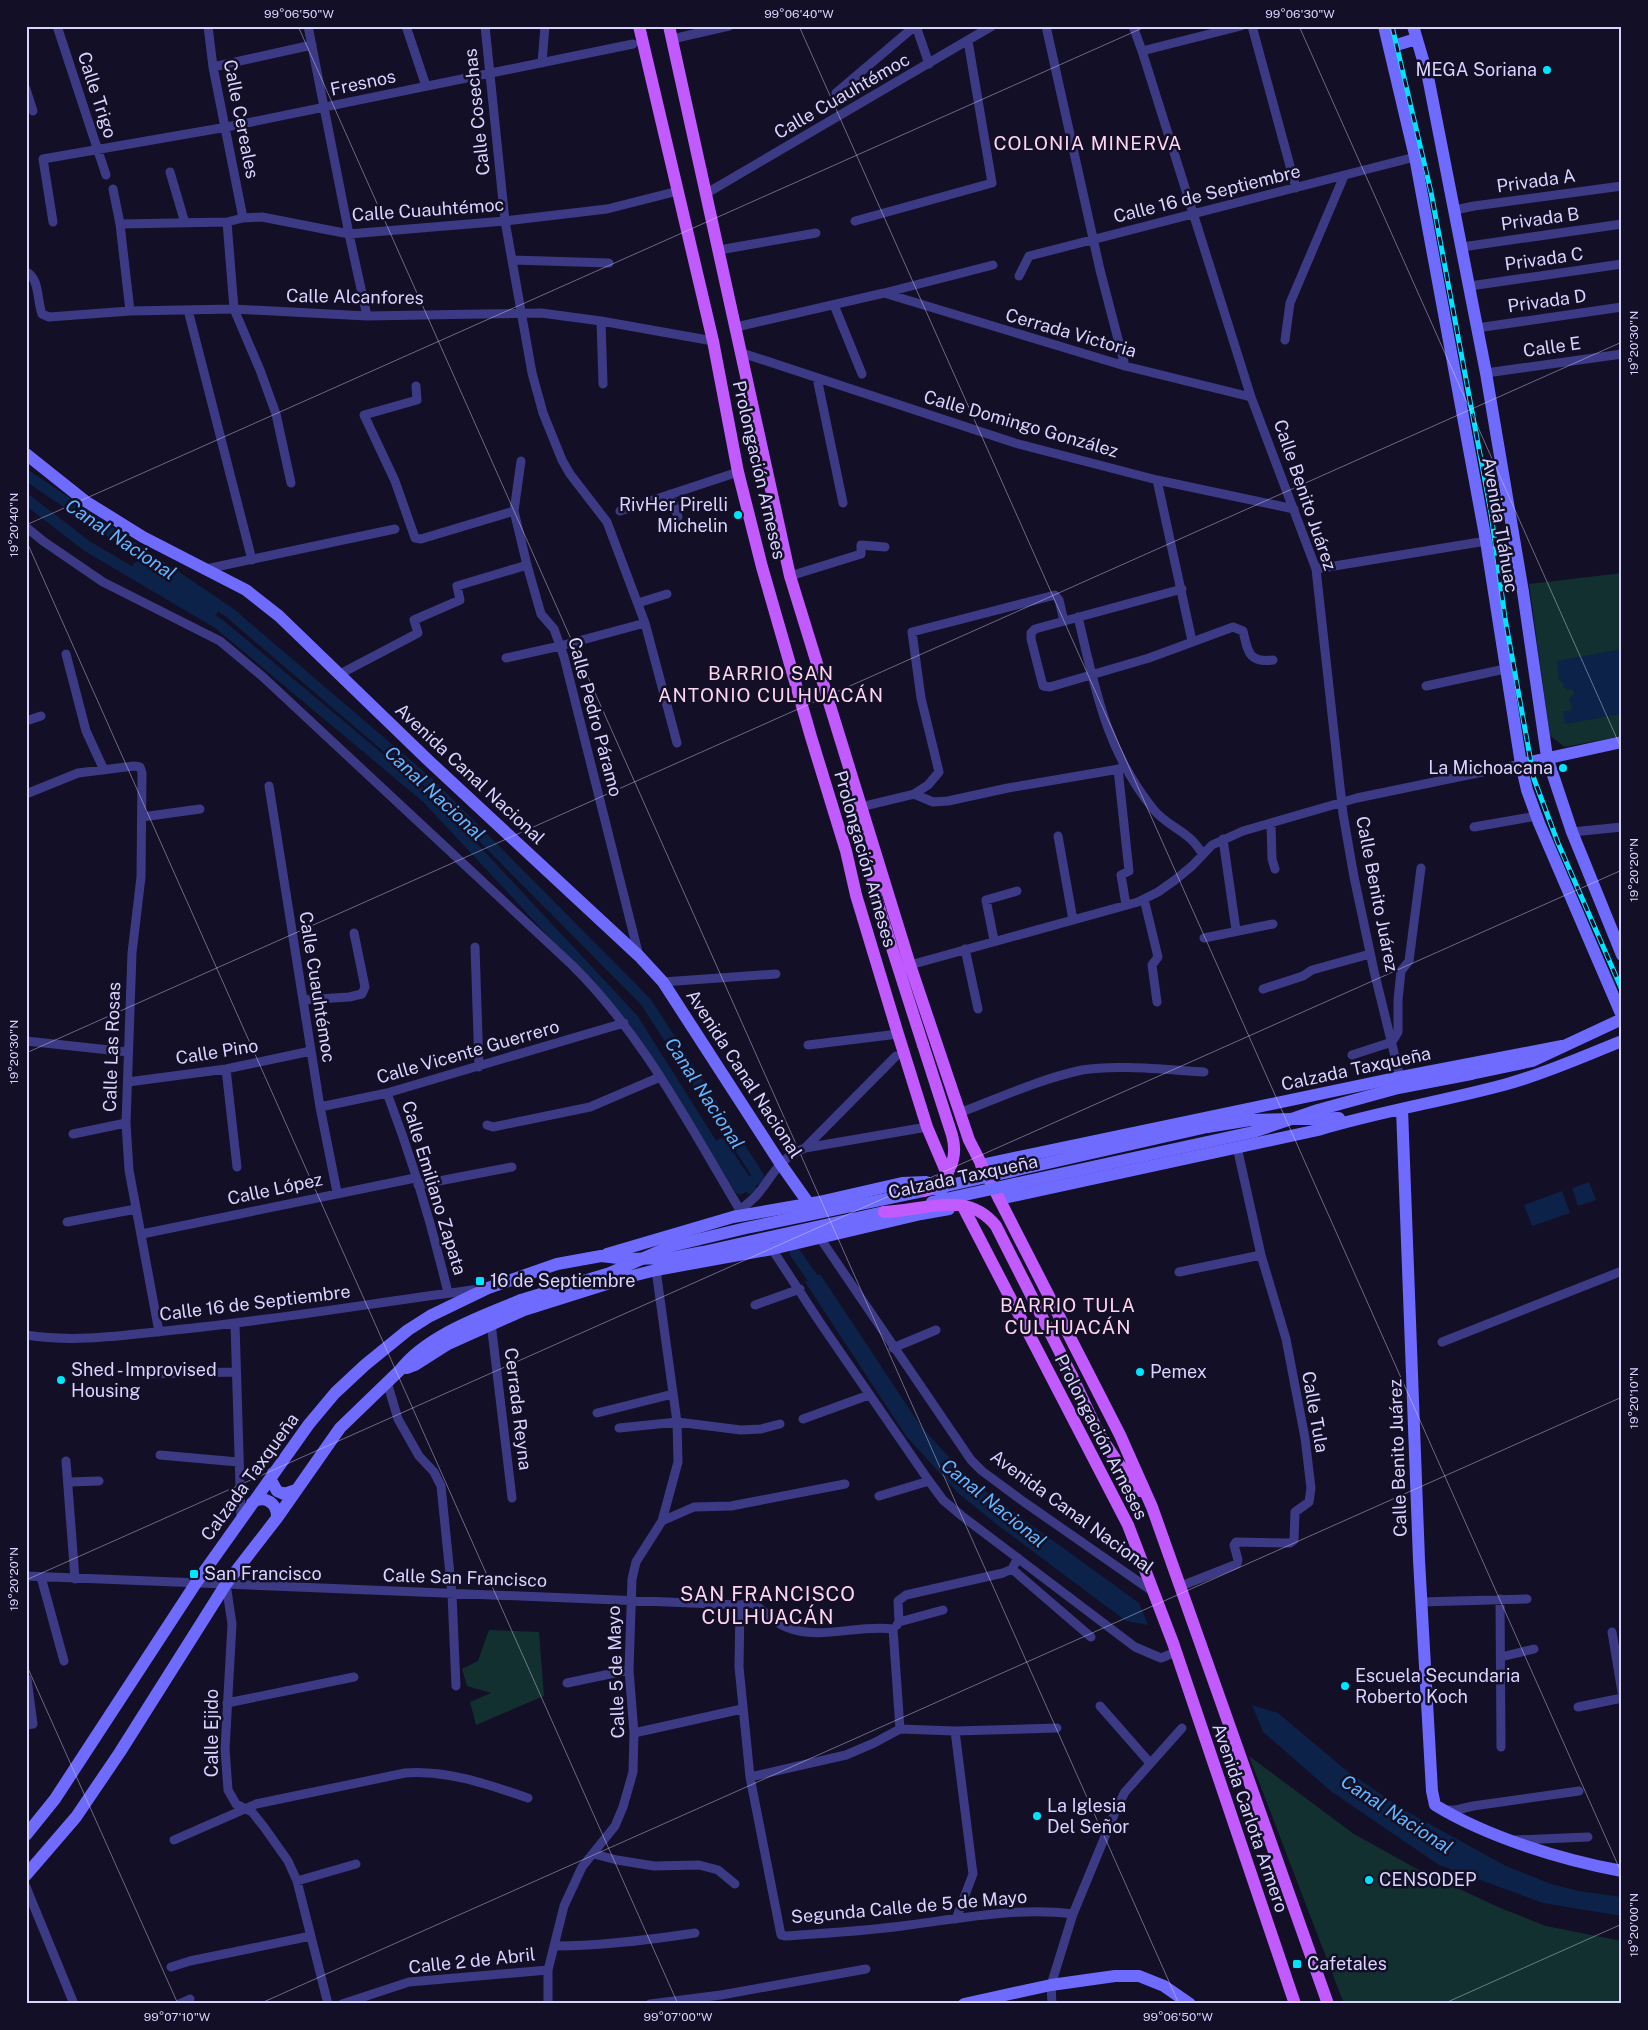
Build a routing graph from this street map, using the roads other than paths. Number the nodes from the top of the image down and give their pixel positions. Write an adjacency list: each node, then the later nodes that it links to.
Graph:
1 (57, 26): 34 (street, Calle Trigo)
2 (208, 26): 26 (street, Calle Cereales)
3 (308, 26): 21 (street)
4 (406, 26): 28 (street)
5 (485, 26): 27 (street, Calle Cosechas)
6 (545, 26): 24 (street)
7 (639, 26): 20 (main road, Prolongación Arneses)
8 (729, 26): 17 (street)
9 (915, 26): 25 (street); 30 (street)
10 (992, 26): 19 (street, Calle Cuauhtémoc)
11 (1046, 26): 56 (street)
12 (1133, 26): 23 (street, Calle Benito Juárez)
13 (1241, 26): 23 (street)
14 (1252, 26): 40 (street)
15 (1384, 26): 22 (main road, Avenida Tláhuac)
16 (1413, 26): 18 (main road, Avenida Tláhuac)
17 (670, 32): 43 (main road, Prolongación Arneses)
18 (1416, 39): 22 (main road); 44 (main road, Avenida Tláhuac)
19 (968, 41): 25 (street, Calle Cuauhtémoc); 48 (street)
20 (638, 43): 24 (street, Fresnos); 42 (main road, Prolongación Arneses)
21 (312, 45): 26 (street); 31 (street)
22 (1390, 47): 35 (main road, Avenida Tláhuac)
23 (1142, 51): 45 (street, Calle Benito Juárez)
24 (542, 63): 27 (street, Fresnos)
25 (930, 64): 43 (street, Calle Cuauhtémoc)
26 (214, 67): 33 (street, Calle Cereales)
27 (490, 73): 28 (street, Fresnos); 47 (street, Calle Cosechas)
28 (426, 86): 31 (street, Fresnos)
29 (26, 89): 32 (street)
30 (836, 93)
31 (323, 107): 33 (street, Fresnos); 55 (street)
32 (34, 111)
33 (227, 127): 34 (street, Fresnos); 46 (street, Calle Cereales)
34 (98, 150): 37 (street, Calle Trigo); 49 (street, Fresnos)
35 (1415, 157): 38 (street, Calle 16 de Septiembre); 101 (main road, Avenida Tláhuac)
36 (170, 172): 50 (street)
37 (106, 175)
38 (1344, 176): 40 (street, Calle 16 de Septiembre); 77 (street)
39 (1622, 186): 44 (street, Privada A)
40 (1296, 188): 45 (street, Calle 16 de Septiembre)
41 (113, 189): 52 (street)
42 (678, 191): 47 (street, Calle Cuauhtémoc); 78 (main road, Prolongación Arneses)
43 (707, 193): 58 (main road, Prolongación Arneses)
44 (1455, 210): 57 (main road, Avenida Tláhuac)
45 (1193, 215): 56 (street, Calle 16 de Septiembre); 87 (street, Calle Benito Juárez)
46 (244, 218): 51 (street, Calle Cuauhtémoc); 55 (street, Calle Cuauhtémoc)
47 (505, 221): 55 (street, Calle Cuauhtémoc); 59 (street, Calle Cosechas)
48 (855, 221)
49 (53, 222)
50 (186, 222): 51 (street, Calle Cuauhtémoc); 52 (street, Calle Cuauhtémoc)
51 (227, 222): 69 (street)
52 (120, 224): 71 (street)
53 (1622, 224): 57 (street, Privada B)
54 (816, 233): 58 (street)
55 (349, 234): 73 (street)
56 (1093, 240): 64 (street, Calle 16 de Septiembre); 81 (street)
57 (1462, 247): 65 (main road, Avenida Tláhuac)
58 (720, 250): 75 (main road, Prolongación Arneses)
59 (512, 260): 60 (street); 72 (street, Calle Cosechas)
60 (609, 263)
61 (1622, 264): 65 (street, Privada C)
62 (993, 265): 66 (street)
63 (26, 272): 71 (street, Calle Alcanfores)
64 (1019, 276)
65 (1470, 286): 76 (main road, Avenida Tláhuac)
66 (884, 293): 67 (street); 81 (street, Cerrada Victoria)
67 (834, 305): 75 (street); 83 (street)
68 (1622, 308): 76 (street, Privada D)
69 (234, 309): 70 (street, Calle Alcanfores); 73 (street, Calle Alcanfores); 92 (street)
70 (188, 310): 71 (street, Calle Alcanfores); 103 (street)
71 (130, 312)
72 (522, 313): 73 (street, Calle Alcanfores); 74 (street, Calle Alcanfores); 110 (street, Calle Cosechas)
73 (368, 316)
74 (601, 321): 78 (street, Calle Alcanfores); 85 (street)
75 (736, 327): 79 (main road, Prolongación Arneses)
76 (1477, 328): 82 (main road, Avenida Tláhuac)
77 (1285, 340)
78 (713, 341): 90 (main road, Prolongación Arneses)
79 (742, 353): 84 (street, Calle Domingo González); 107 (main road, Prolongación Arneses)
80 (1622, 354): 82 (street, Calle E)
81 (1125, 366): 87 (street, Cerrada Victoria)
82 (1486, 373): 127 (main road, Avenida Tláhuac)
83 (862, 374)
84 (817, 378): 91 (street, Calle Domingo González); 94 (street)
85 (603, 384)
86 (416, 386): 96 (street)
87 (1251, 397): 95 (street, Calle Benito Juárez)
88 (26, 454): 105 (main road, Avenida Canal Nacional)
89 (521, 461): 96 (street, Calle Pedro Páramo)
90 (738, 472): 93 (street); 172 (main road, Prolongación Arneses)
91 (1157, 480): 95 (street, Calle Domingo González); 108 (street)
92 (291, 483)
93 (670, 494): 97 (street); 98 (street)
94 (843, 503)
95 (1294, 509): 106 (street, Calle Benito Juárez)
96 (514, 511): 104 (street, Calle Pedro Páramo)
97 (620, 512)
98 (678, 517)
99 (26, 527): 171 (street)
100 (395, 529): 103 (street)
101 (1486, 541): 106 (street); 119 (main road, Avenida Tláhuac)
102 (885, 547): 107 (street)
103 (252, 560): 105 (street)
104 (527, 564): 115 (street, Calle Pedro Páramo); 120 (street)
105 (206, 569): 120 (main road, Avenida Canal Nacional)
106 (1316, 569): 134 (street, Calle Benito Juárez)
107 (790, 576): 135 (main road, Prolongación Arneses)
108 (1182, 589): 111 (street); 114 (street)
109 (667, 594): 110 (street)
110 (638, 604): 113 (street, Calle Cosechas)
111 (1078, 617): 112 (street); 121 (street)
112 (1064, 621): 121 (street); 133 (street)
113 (645, 623): 115 (street); 126 (street, Calle Cosechas)
114 (1192, 641): 118 (street); 121 (street)
115 (560, 646): 117 (street); 162 (street, Calle Pedro Páramo)
116 (66, 654): 130 (street)
117 (506, 658)
118 (1273, 660)
119 (1505, 669): 122 (street); 128 (main road, Avenida Tláhuac)
120 (340, 674): 162 (main road, Avenida Canal Nacional)
121 (1092, 675): 129 (street)
122 (1426, 686)
123 (41, 716): 124 (street)
124 (26, 721)
125 (1622, 742): 127 (main road)
126 (677, 743)
127 (1547, 757): 128 (main road); 143 (main road, Avenida Tláhuac)
128 (1521, 764): 134 (street); 137 (main road, Avenida Tláhuac)
129 (1122, 768): 133 (street); 146 (street); 151 (street)
130 (104, 770): 132 (street); 138 (street, Calle Las Rosas)
131 (269, 786): 167 (street, Calle Cuauhtémoc)
132 (26, 794)
133 (914, 794): 135 (street)
134 (1341, 803): 139 (street); 160 (street, Calle Benito Juárez)
135 (860, 807): 141 (main road, Prolongación Arneses)
136 (200, 809): 138 (street)
137 (1536, 816): 142 (street); 170 (main road, Avenida Tláhuac)
138 (142, 817): 179 (street, Calle Las Rosas)
139 (1271, 824): 145 (street); 147 (street)
140 (1622, 827): 143 (street)
141 (866, 828): 163 (main road, Prolongación Arneses); 208 (main road, bridge)
142 (1474, 828)
143 (1572, 832): 161 (main road, Avenida Tláhuac)
144 (1058, 836): 152 (street)
145 (1223, 839): 146 (street); 154 (street)
146 (1202, 853): 150 (street)
147 (1275, 868)
148 (1421, 868): 175 (street)
149 (1017, 891): 157 (street)
150 (1144, 899): 151 (street); 168 (street)
151 (1126, 905): 152 (street)
152 (1073, 920): 157 (street)
153 (1273, 924): 154 (street)
154 (1236, 930): 156 (street)
155 (354, 933): 167 (street)
156 (1204, 938)
157 (994, 940): 159 (street)
158 (475, 948): 182 (street)
159 (966, 949): 163 (street); 169 (street)
160 (1370, 954): 166 (street); 175 (street, Calle Benito Juárez)
161 (1622, 955)
162 (639, 956): 165 (main road, Avenida Canal Nacional)
163 (910, 965): 191 (main road, Prolongación Arneses)
164 (776, 974): 165 (street)
165 (663, 982): 200 (main road, Avenida Canal Nacional)
166 (1263, 989)
167 (304, 1000): 178 (street, Calle Cuauhtémoc)
168 (1157, 1002)
169 (978, 1009)
170 (1622, 1018): 177 (main road, Calzada Taxqueña)
171 (624, 1023): 182 (street, Calle Vicente Guerrero); 186 (street)
172 (898, 1034): 176 (street); 195 (main road, Prolongación Arneses)
173 (26, 1041): 179 (street)
174 (1622, 1041): 190 (main road, Calzada Taxqueña)
175 (1392, 1042): 180 (street); 185 (street, Calle Benito Juárez)
176 (808, 1045)
177 (1562, 1046): 185 (main road, Calzada Taxqueña); 214 (main road, Calzada Taxqueña, bridge)
178 (311, 1051): 183 (street, Calle Pino); 189 (street, Calle Cuauhtémoc)
179 (128, 1052): 187 (street, Calle Las Rosas)
180 (1352, 1055)
181 (896, 1056): 198 (street)
182 (479, 1067): 188 (street, Calle Vicente Guerrero)
183 (226, 1069): 187 (street, Calle Pino); 202 (street)
184 (1204, 1072): 191 (street)
185 (1400, 1077): 199 (main road, Calzada Taxqueña)
186 (660, 1078): 194 (street); 215 (street)
187 (128, 1082): 193 (street, Calle Las Rosas)
188 (387, 1093): 189 (street, Calle Vicente Guerrero); 205 (street, Calle Emiliano Zapata)
189 (320, 1107): 209 (street, Calle Cuauhtémoc)
190 (1402, 1108): 192 (main road, Calzada Taxqueña); 277 (main road, Calle Benito Juárez)
191 (959, 1113): 201 (main road, Prolongación Arneses)
192 (1364, 1116): 197 (main road, Calzada Taxqueña); 208 (main road, Calzada Taxqueña, bridge)
193 (126, 1123): 196 (street); 213 (street, Calle Las Rosas)
194 (487, 1125)
195 (927, 1127): 198 (street); 204 (main road, Prolongación Arneses)
196 (73, 1134)
197 (1237, 1147): 207 (main road, Calzada Taxqueña); 221 (street, Calle Tula)
198 (805, 1148): 200 (street)
199 (1032, 1154): 201 (main road, Calzada Taxqueña); 207 (main road)
200 (780, 1163): 211 (main road, Avenida Canal Nacional); 215 (street)
201 (981, 1165): 210 (main road, Prolongación Arneses)
202 (237, 1167)
203 (512, 1167): 205 (street, Calle López)
204 (948, 1176): 206 (main road, Calzada Taxqueña); 212 (main road, Prolongación Arneses)
205 (417, 1181): 209 (street, Calle López); 228 (street, Calle Emiliano Zapata)
206 (902, 1184): 211 (main road, Calzada Taxqueña); 216 (main road)
207 (1044, 1190): 210 (main road, Calzada Taxqueña)
208 (924, 1191): 237 (main road, Calzada Taxqueña, bridge)
209 (337, 1192): 218 (street, Calle López)
210 (1000, 1199): 260 (main road, Prolongación Arneses)
211 (809, 1204): 215 (main road, Calzada Taxqueña)
212 (964, 1207): 216 (main road, Calzada Taxqueña); 272 (main road, Prolongación Arneses)
213 (136, 1209): 217 (street); 218 (street, Calle Las Rosas)
214 (884, 1212): 222 (main road, Calzada Taxqueña); 260 (main road, bridge)
215 (737, 1214): 222 (main road, Calzada Taxqueña)
216 (907, 1218): 219 (main road, Calzada Taxqueña)
217 (67, 1222)
218 (142, 1234): 233 (street, Calle Las Rosas)
219 (820, 1238): 220 (main road, Calzada Taxqueña); 236 (street, Avenida Canal Nacional)
220 (772, 1249): 223 (main road, Calzada Taxqueña); 227 (street)
221 (1260, 1255): 225 (street); 271 (street, Calle Tula)
222 (601, 1256): 226 (main road, Calzada Taxqueña)
223 (656, 1270): 230 (main road, Calzada Taxqueña); 241 (street, Calle 5 de Mayo)
224 (1622, 1271): 235 (street)
225 (1179, 1272)
226 (488, 1288): 228 (street, Calle 16 de Septiembre); 251 (main road, Calzada Taxqueña)
227 (800, 1289): 229 (street); 242 (street)
228 (448, 1293): 231 (street, Calle 16 de Septiembre)
229 (755, 1305)
230 (490, 1323): 237 (main road, Calzada Taxqueña); 258 (street, Cerrada Reyna)
231 (235, 1324): 233 (street, Calle 16 de Septiembre); 238 (street)
232 (936, 1330): 236 (street)
233 (159, 1332): 234 (street, Calle 16 de Septiembre)
234 (26, 1334)
235 (1442, 1342)
236 (894, 1348): 272 (street, Avenida Canal Nacional)
237 (400, 1370): 240 (main road, Calzada Taxqueña)
238 (235, 1372): 239 (street); 250 (street)
239 (144, 1374)
240 (387, 1382): 256 (main road, Calzada Taxqueña); 273 (street)
241 (673, 1394): 243 (street); 245 (street, Calle 5 de Mayo)
242 (869, 1395): 244 (street); 253 (street)
243 (597, 1413)
244 (803, 1419)
245 (677, 1422): 246 (street); 247 (street); 263 (street, Calle 5 de Mayo)
246 (780, 1424)
247 (619, 1428)
248 (160, 1455): 250 (street)
249 (66, 1461): 254 (street)
250 (238, 1462): 262 (street)
251 (274, 1473): 256 (main road); 259 (main road, Calzada Taxqueña)
252 (99, 1481): 254 (street)
253 (929, 1481): 257 (street); 264 (street)
254 (69, 1482): 268 (street)
255 (845, 1484): 263 (street)
256 (296, 1490): 261 (main road, Calzada Taxqueña)
257 (880, 1496)
258 (512, 1498)
259 (252, 1503): 261 (main road); 262 (main road, Calzada Taxqueña)
260 (1152, 1507): 271 (main road, Prolongación Arneses)
261 (277, 1518): 270 (main road, Calzada Taxqueña)
262 (241, 1519): 269 (main road, Calzada Taxqueña)
263 (662, 1521): 276 (street, Calle 5 de Mayo)
264 (1018, 1558): 265 (street); 284 (street)
265 (1012, 1569): 280 (street); 282 (street)
266 (26, 1576): 267 (street, Calle San Francisco)
267 (41, 1577): 268 (street, Calle San Francisco); 287 (street)
268 (75, 1579): 269 (street, Calle San Francisco)
269 (196, 1583): 270 (street, Calle San Francisco); 312 (main road, Calzada Taxqueña)
270 (226, 1584): 273 (street, Calle San Francisco); 295 (street, Calle Ejido); 319 (main road, Calzada Taxqueña)
271 (1180, 1586): 283 (main road, Prolongación Arneses)
272 (1152, 1591): 284 (main road, Prolongación Arneses)
273 (452, 1594): 276 (street, Calle San Francisco); 292 (street)
274 (1500, 1599): 275 (street); 277 (street); 286 (street)
275 (1527, 1599)
276 (630, 1601): 278 (street, Calle San Francisco); 288 (street, Calle 5 de Mayo)
277 (1421, 1602): 311 (main road, Calle Benito Juárez)
278 (740, 1605): 280 (street, Calle San Francisco); 298 (street, Segunda Calle de 5 de Mayo)
279 (943, 1610): 280 (street, Calle San Francisco)
280 (896, 1625): 302 (street)
281 (1612, 1632): 293 (street)
282 (1091, 1637)
283 (1201, 1647): 343 (main road, Avenida Carlota Armero)
284 (1174, 1648): 342 (main road, Avenida Carlota Armero)
285 (1534, 1648): 286 (street)
286 (1500, 1657): 305 (street)
287 (64, 1661)
288 (629, 1670): 291 (street); 304 (street, Calle 5 de Mayo)
289 (354, 1677): 295 (street)
290 (28, 1679): 299 (street)
291 (567, 1683)
292 (456, 1686)
293 (1622, 1692)
294 (1622, 1698): 297 (street)
295 (227, 1703): 310 (street, Calle Ejido)
296 (1100, 1706): 306 (street)
297 (1578, 1707)
298 (742, 1709): 304 (street); 307 (street, Segunda Calle de 5 de Mayo)
299 (26, 1725)
300 (1057, 1728): 303 (street)
301 (1182, 1728): 306 (street)
302 (900, 1729): 303 (street); 307 (street)
303 (955, 1731): 324 (street)
304 (634, 1733): 316 (street, Calle 5 de Mayo)
305 (1501, 1747)
306 (1150, 1763): 323 (street)
307 (750, 1776): 324 (street, Segunda Calle de 5 de Mayo)
308 (1579, 1792): 311 (street)
309 (528, 1798): 310 (street)
310 (246, 1808): 314 (street); 320 (street, Calle Ejido)
311 (1440, 1808): 315 (main road)
312 (26, 1835)
313 (1588, 1837): 315 (street)
314 (174, 1840)
315 (1512, 1840): 318 (main road)
316 (594, 1854): 321 (street); 327 (street, Calle 5 de Mayo)
317 (356, 1864): 320 (street)
318 (1622, 1871)
319 (26, 1875)
320 (297, 1881): 326 (street, Calle Ejido)
321 (735, 1884)
322 (26, 1887): 333 (street)
323 (1074, 1914): 324 (street, Segunda Calle de 5 de Mayo); 331 (street)
324 (956, 1919)
325 (695, 1933): 327 (street)
326 (310, 1936): 328 (street); 335 (street, Calle Ejido)
327 (554, 1946): 330 (street, Calle 5 de Mayo)
328 (171, 1967)
329 (866, 1969): 338 (street)
330 (548, 1970): 336 (street, Calle 2 de Abril); 337 (street, Calle 5 de Mayo)
331 (1051, 1985): 339 (main road); 340 (street); 341 (main road)
332 (190, 1999): 334 (street)
333 (74, 2004)
334 (179, 2004)
335 (328, 2004)
336 (342, 2004)
337 (548, 2004)
338 (650, 2004)
339 (964, 2004)
340 (1052, 2004)
341 (1190, 2004)
342 (1295, 2004)
343 (1328, 2004)

